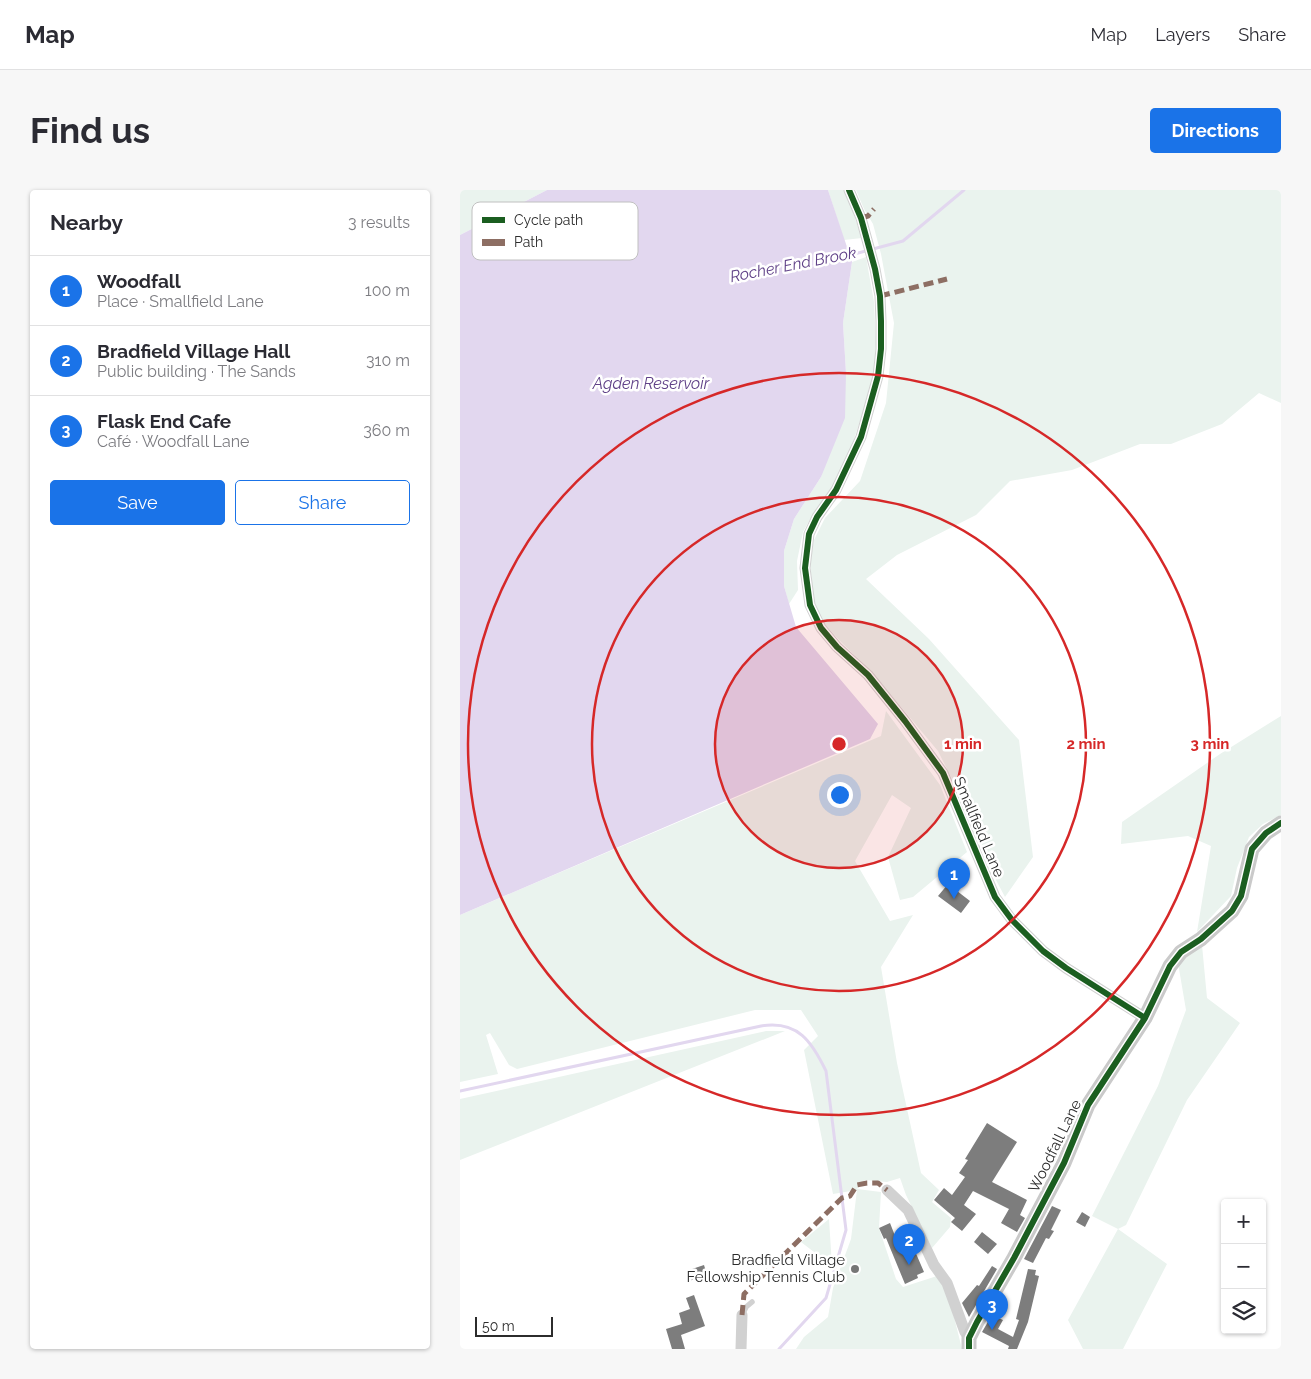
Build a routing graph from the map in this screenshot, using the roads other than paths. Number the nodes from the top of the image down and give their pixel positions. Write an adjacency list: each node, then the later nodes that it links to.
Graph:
1 (849, 190): 3 (street, Smallfield Lane)
2 (1281, 823): 3 (street, Woodfall Lane)
3 (1145, 1018): 7 (street, Woodfall Lane)
4 (888, 1190): 7 (street)
5 (752, 1302): 6 (lane)
6 (742, 1315): 8 (street)
7 (969, 1343)
8 (741, 1349)

